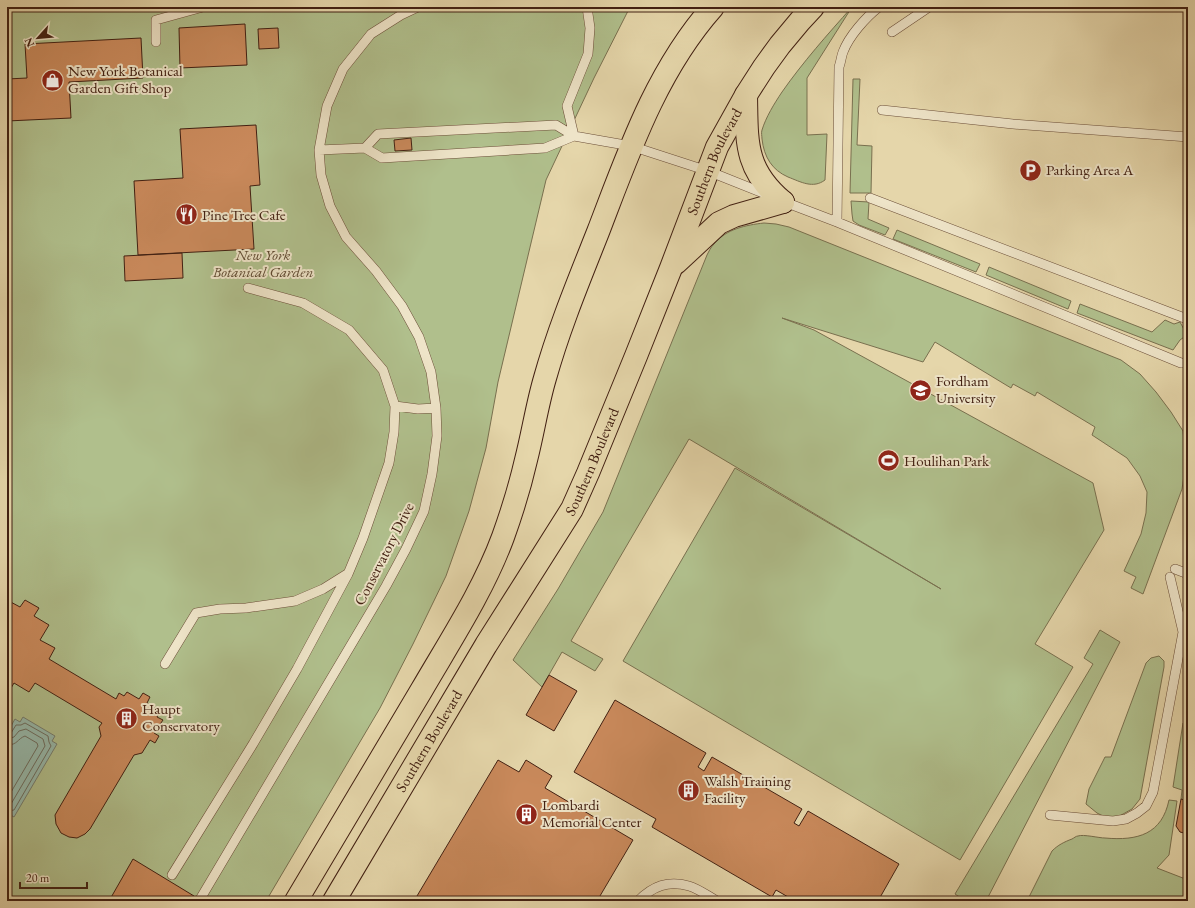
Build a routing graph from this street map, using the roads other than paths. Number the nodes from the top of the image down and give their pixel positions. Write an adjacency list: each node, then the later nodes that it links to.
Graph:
1 (203, 7): 9 (lane)
2 (418, 7): 16 (lane, Conservatory Drive)
3 (587, 7): 12 (lane)
4 (713, 7): 14 (main road)
5 (813, 7): 10 (main road, Southern Boulevard)
6 (879, 7): 20 (lane)
7 (929, 7): 8 (lane)
8 (892, 32)
9 (156, 42)
10 (746, 95): 17 (main road, Southern Boulevard); 19 (main road)
11 (882, 110): 13 (lane)
12 (574, 136): 14 (lane); 15 (lane); 15 (lane)
13 (1188, 137)
14 (631, 146): 17 (lane); 33 (main road)
15 (365, 148): 16 (lane)
16 (319, 150): 26 (lane, Conservatory Drive)
17 (708, 171): 19 (lane); 21 (main road, Southern Boulevard)
18 (870, 198): 23 (lane)
19 (783, 202): 20 (lane); 21 (main road)
20 (837, 222): 24 (lane)
21 (671, 268): 34 (main road, Southern Boulevard)
22 (248, 288): 25 (lane)
23 (1187, 319)
24 (1181, 363)
25 (395, 406): 26 (lane); 27 (lane)
26 (436, 408): 32 (lane, Conservatory Drive)
27 (348, 574): 29 (lane); 31 (lane)
28 (1188, 574): 30 (lane)
29 (164, 664)
30 (1050, 815)
31 (172, 875)
32 (199, 901)
33 (296, 901)
34 (334, 901)
35 (638, 901): 36 (lane)
36 (717, 901)

